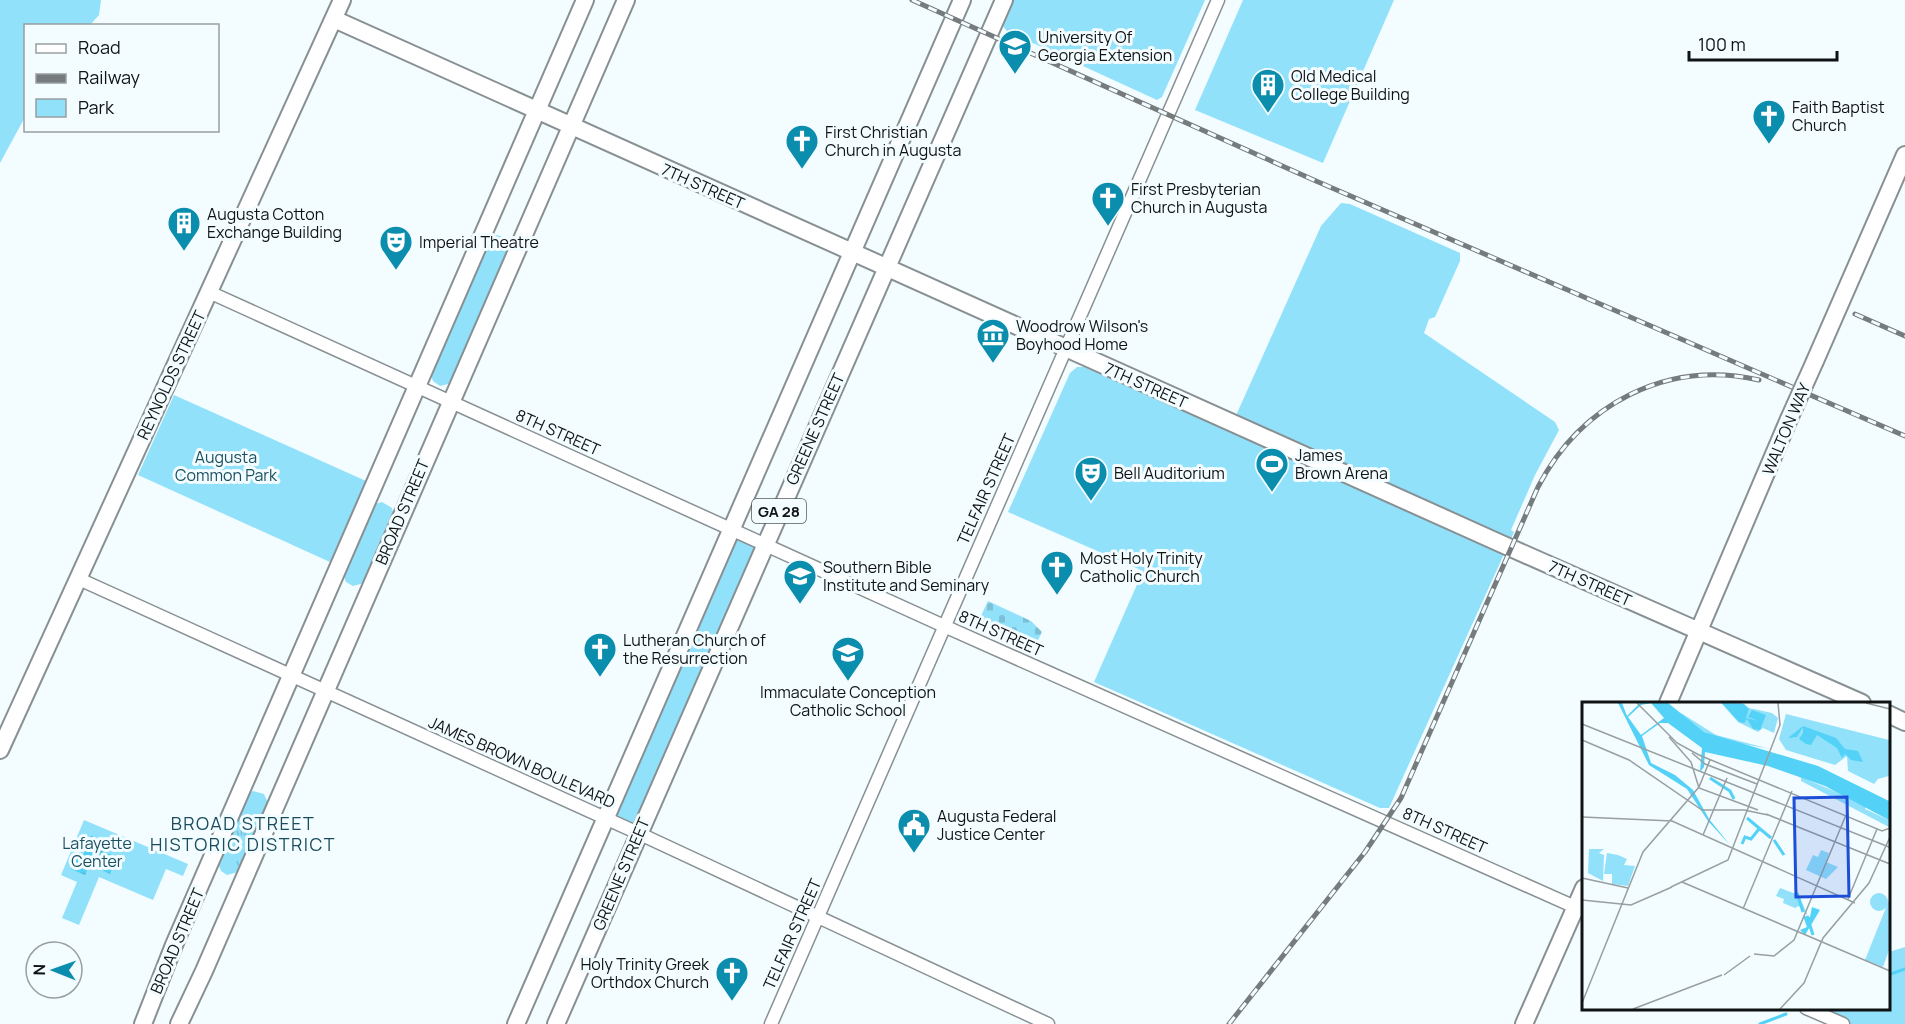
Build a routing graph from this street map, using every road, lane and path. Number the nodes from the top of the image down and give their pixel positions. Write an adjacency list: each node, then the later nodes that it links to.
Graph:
1 (342, 0): 7 (main road, REYNOLDS STREET)
2 (585, 0): 8 (main road, BROAD STREET)
3 (626, 0): 9 (main road, BROAD STREET)
4 (962, 0): 11 (main road, GA 28)
5 (1004, 0): 12 (main road, GREENE STREET / GA 28)
6 (1218, 0): 14 (street, TELFAIR STREET)
7 (334, 19): 8 (main road, 7TH STREET); 13 (main road, REYNOLDS STREET)
8 (537, 111): 9 (main road, 7TH STREET); 15 (main road, BROAD STREET)
9 (571, 126): 11 (main road, 7TH STREET); 16 (main road, BROAD STREET)
10 (1905, 155): 21 (main road, WALTON WAY, bridge)
11 (852, 253): 12 (main road, 7TH STREET); 17 (main road, GA 28)
12 (885, 268): 14 (main road, 7TH STREET); 18 (main road, GREENE STREET / GA 28)
13 (209, 292): 15 (street, 8TH STREET); 19 (main road, REYNOLDS STREET)
14 (1065, 349): 20 (street, TELFAIR STREET); 21 (main road, 7TH STREET)
15 (417, 386): 16 (street, 8TH STREET); 22 (main road, BROAD STREET)
16 (450, 402): 17 (street, 8TH STREET); 23 (main road, BROAD STREET)
17 (732, 529): 18 (street, 8TH STREET); 29 (main road, GA 28)
18 (765, 544): 20 (street, 8TH STREET); 30 (main road, GREENE STREET / GA 28)
19 (79, 579): 22 (street, JAMES BROWN BOULEVARD); 28 (main road, REYNOLDS STREET)
20 (944, 626): 31 (street, 8TH STREET); 32 (street, TELFAIR STREET)
21 (1699, 631): 24 (main road, WALTON WAY); 25 (main road, 7TH STREET)
22 (291, 676): 23 (street, JAMES BROWN BOULEVARD); 34 (main road, BROAD STREET)
23 (324, 691): 29 (street, JAMES BROWN BOULEVARD); 35 (main road, BROAD STREET)
24 (1668, 702)
25 (1860, 702)
26 (1890, 715): 27 (main road)
27 (1905, 722)
28 (0, 750)
29 (606, 818): 30 (street, JAMES BROWN BOULEVARD); 36 (main road, GA 28)
30 (638, 833): 32 (street, JAMES BROWN BOULEVARD); 37 (main road, GREENE STREET / GA 28)
31 (1580, 909): 40 (main road)
32 (817, 918): 38 (street, TELFAIR STREET); 39 (street, JAMES BROWN BOULEVARD)
33 (1808, 1009): 41 (street)
34 (142, 1024)
35 (179, 1024)
36 (516, 1024)
37 (556, 1024)
38 (771, 1024)
39 (1048, 1024)
40 (1524, 1024)
41 (1843, 1024)

